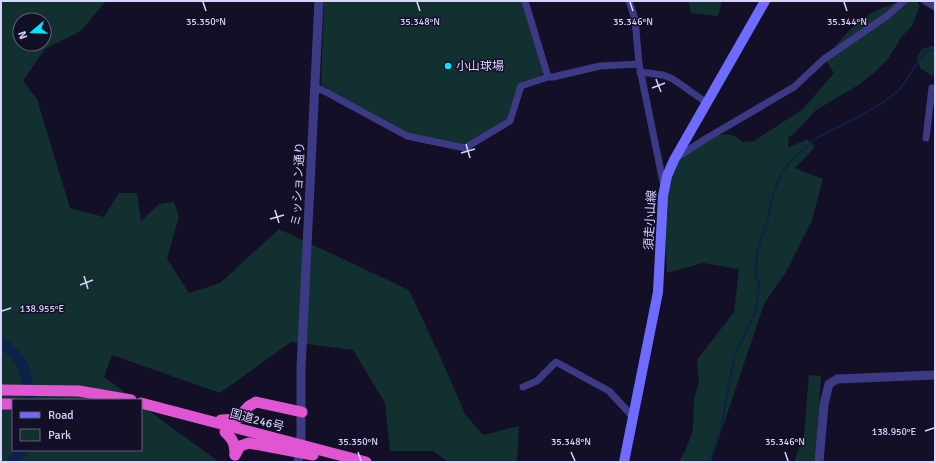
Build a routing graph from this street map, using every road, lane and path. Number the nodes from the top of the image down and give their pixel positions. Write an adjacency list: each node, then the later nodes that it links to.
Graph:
1 (319, 1): 10 (street, ミッション通り)
2 (525, 1): 9 (street)
3 (629, 1): 8 (street)
4 (765, 1): 12 (main road, 須走小山線)
5 (904, 1): 14 (street)
6 (925, 1): 7 (street)
7 (935, 7)
8 (639, 68): 9 (street); 12 (street); 15 (street)
9 (548, 77): 10 (street)
10 (315, 87): 25 (street, ミッション通り)
11 (935, 89): 13 (street)
12 (706, 103): 14 (main road, 須走小山線)
13 (926, 138)
14 (674, 160): 15 (main road, 須走小山線)
15 (664, 188): 27 (main road, 須走小山線)
16 (935, 375): 37 (street)
17 (523, 387): 27 (street)
18 (1, 390): 19 (highway)
19 (127, 399)
20 (142, 402): 26 (highway, 国道246号)
21 (1, 404): 22 (highway)
22 (12, 404)
23 (247, 408): 25 (highway); 26 (highway); 29 (highway)
24 (142, 410): 28 (highway, 国道246号)
25 (302, 412): 33 (street, ミッション通り)
26 (203, 419): 29 (highway, 国道246号)
27 (634, 419): 36 (main road, 須走小山線)
28 (225, 432): 30 (highway, 国道246号); 32 (highway)
29 (262, 434): 30 (highway, 国道246号)
30 (291, 448): 31 (highway); 32 (highway)
31 (314, 452): 34 (highway); 35 (highway)
32 (236, 458)
33 (298, 462)
34 (337, 462)
35 (366, 462)
36 (624, 462)
37 (819, 462)

